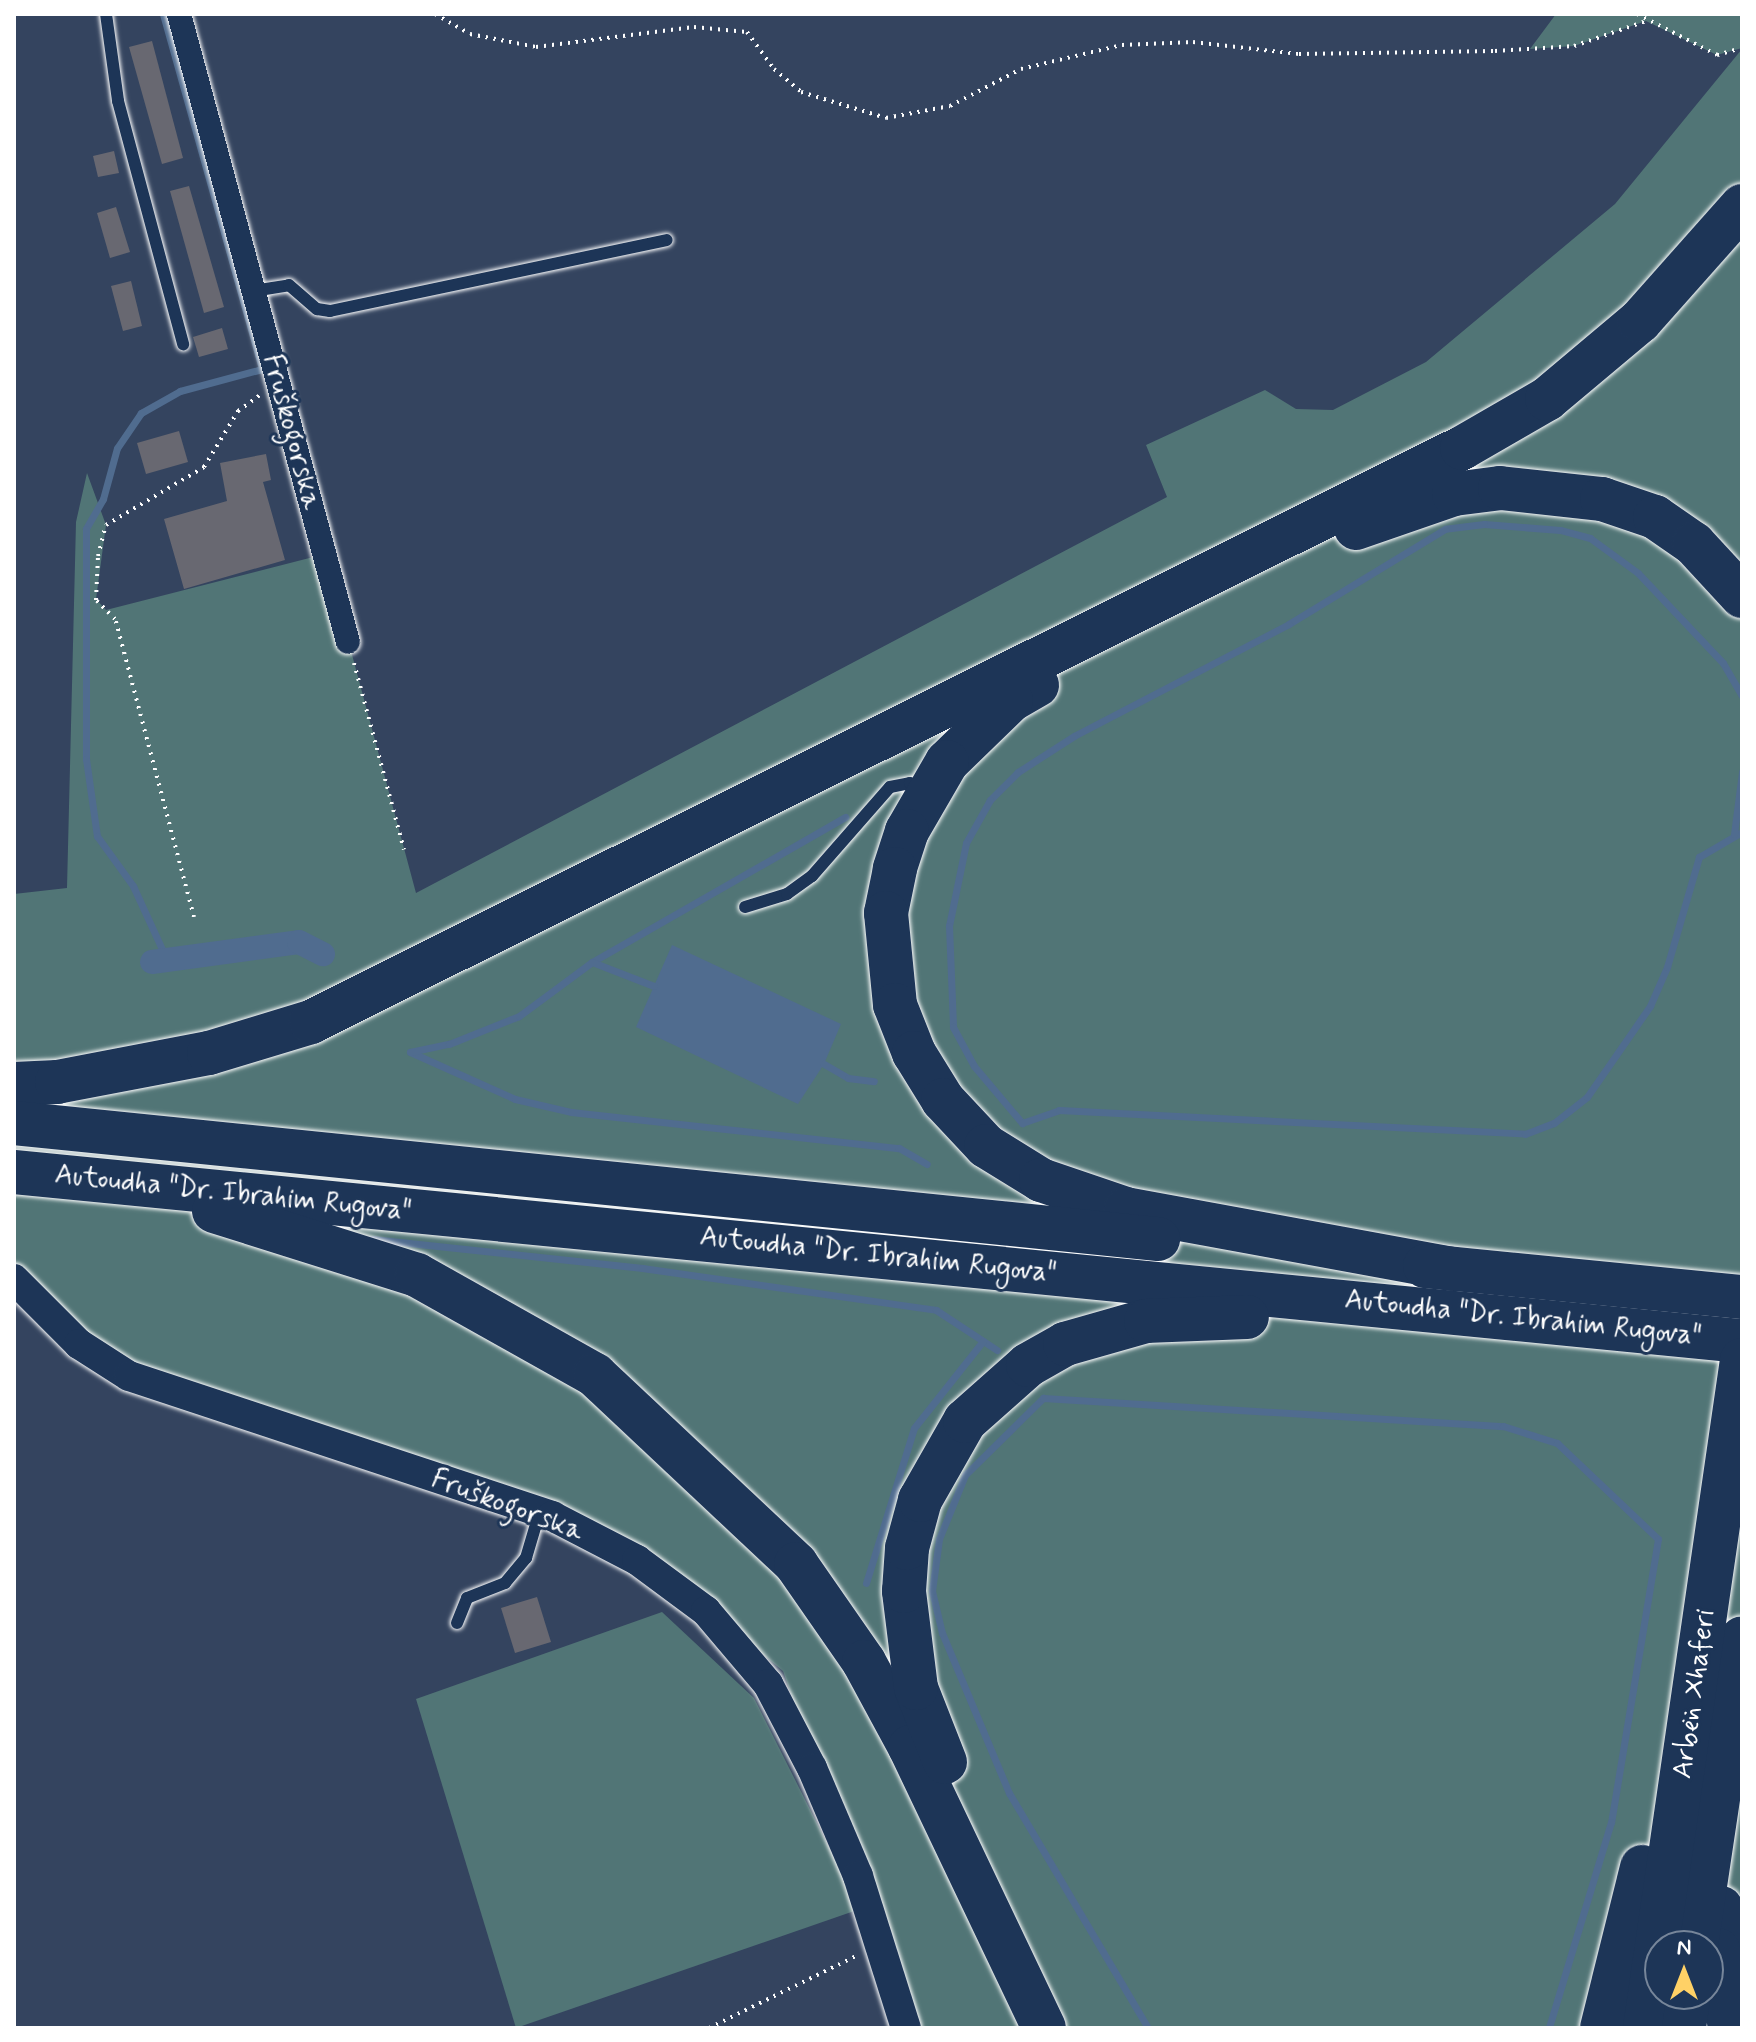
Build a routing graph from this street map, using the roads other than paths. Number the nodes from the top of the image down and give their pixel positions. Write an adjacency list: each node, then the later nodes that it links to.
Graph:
1 (106, 14): 6 (lane)
2 (179, 14): 5 (street, Fruškogorska)
3 (1742, 206): 11 (highway)
4 (667, 240): 5 (lane)
5 (253, 291): 8 (street, Fruškogorska)
6 (183, 344)
7 (1742, 596): 9 (highway)
8 (348, 642)
9 (926, 793): 10 (lane); 14 (highway)
10 (745, 907)
11 (14, 1084)
12 (14, 1123): 14 (highway)
13 (35, 1174): 17 (highway, Autoudha "Dr. Ibrahim Rugova"); 27 (highway)
14 (1454, 1269): 16 (highway)
15 (14, 1279): 20 (street, Fruškogorska)
16 (1742, 1297)
17 (1630, 1329): 18 (highway, Autoudha "Dr. Ibrahim Rugova"); 28 (highway)
18 (1742, 1341)
19 (1742, 1360): 23 (highway, Arbën Xhaferi)
20 (539, 1514): 21 (lane); 26 (street, Fruškogorska)
21 (457, 1623)
22 (1742, 1638): 24 (highway)
23 (1698, 1677): 29 (highway); 30 (highway, Arbën Xhaferi)
24 (1727, 1740): 25 (highway, Arbën Xhaferi); 31 (highway)
25 (1698, 1930)
26 (906, 2028)
27 (1044, 2028)
28 (1072, 2028)
29 (1602, 2028)
30 (1645, 2028)
31 (1730, 2028)

